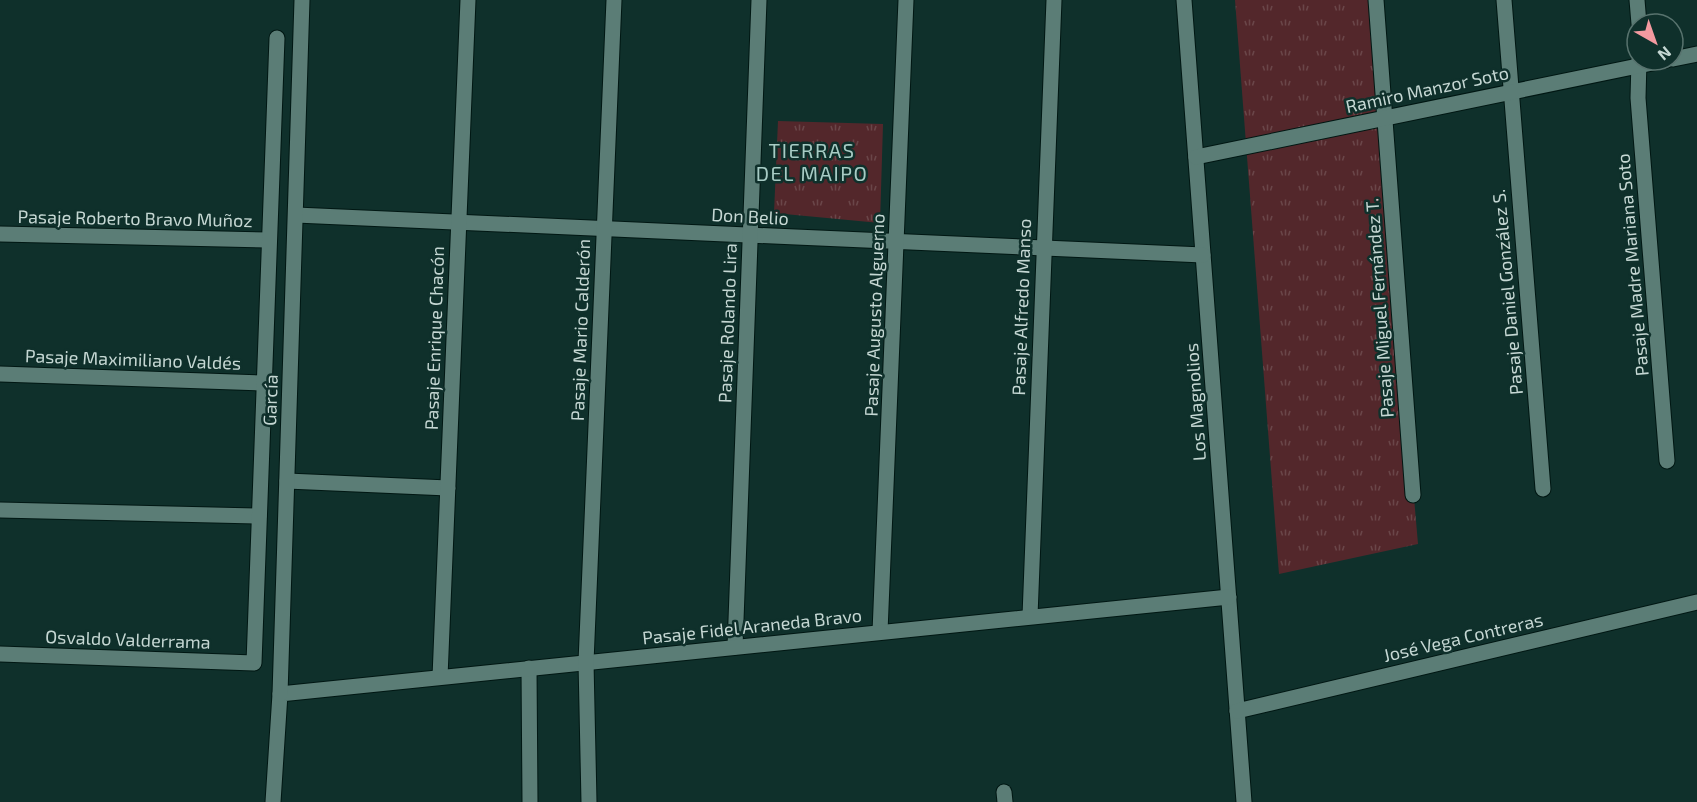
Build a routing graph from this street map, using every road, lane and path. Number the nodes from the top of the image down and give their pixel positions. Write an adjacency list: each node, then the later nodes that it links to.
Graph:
1 (302, 0): 16 (street, García)
2 (468, 0): 17 (street, Pasaje Enrique Chacón)
3 (614, 0): 18 (street, Pasaje Mario Calderón)
4 (759, 0): 20 (street, Pasaje Rolando Lira)
5 (906, 0): 22 (street, Pasaje Augusto Alguerno)
6 (1054, 0): 23 (street, Pasaje Alfredo Manso)
7 (1184, 0): 15 (street, Los Magnolios)
8 (1376, 0): 14 (street, Pasaje Miguel Fernández T.)
9 (1504, 0): 13 (street, Pasaje Daniel González S.)
10 (277, 38): 21 (street, García)
11 (1625, 66): 13 (street, Ramiro Manzor Soto)
12 (1639, 72): 27 (street, Pasaje Madre Mariana Soto)
13 (1511, 92): 14 (street, Ramiro Manzor Soto); 30 (street, Pasaje Daniel González S.)
14 (1384, 118): 15 (street, Ramiro Manzor Soto); 31 (street, Pasaje Miguel Fernández T.)
15 (1196, 157): 24 (street, Los Magnolios)
16 (296, 215): 17 (street, Don Belio); 28 (street, García)
17 (459, 223): 18 (street, Don Belio); 29 (street, Pasaje Enrique Chacón)
18 (604, 229): 20 (street, Don Belio); 40 (street, Pasaje Mario Calderón)
19 (0, 234): 21 (street, Pasaje Roberto Bravo Muñoz)
20 (750, 236): 22 (street, Don Belio); 38 (street, Pasaje Rolando Lira)
21 (269, 240): 26 (street, García)
22 (896, 242): 23 (street, Don Belio); 37 (street, Pasaje Augusto Alguerno)
23 (1043, 248): 24 (street, Don Belio); 36 (street, Pasaje Alfredo Manso)
24 (1203, 255): 34 (street, Los Magnolios)
25 (0, 374): 26 (street, Pasaje Maximiliano Valdés)
26 (264, 382): 33 (street, García)
27 (1667, 460)
28 (287, 481): 29 (street); 44 (street, García)
29 (448, 488): 43 (street, Pasaje Enrique Chacón)
30 (1543, 489)
31 (1413, 495)
32 (0, 510): 33 (street)
33 (259, 516): 41 (street, García)
34 (1229, 597): 36 (street, Pasaje Fidel Araneda Bravo); 45 (street, Los Magnolios)
35 (1697, 602): 45 (street, José Vega Contreras)
36 (1030, 616): 37 (street, Pasaje Fidel Araneda Bravo)
37 (880, 632): 38 (street, Pasaje Fidel Araneda Bravo)
38 (735, 647): 40 (street, Pasaje Fidel Araneda Bravo)
39 (0, 654): 41 (street, Osvaldo Valderrama)
40 (586, 662): 42 (street, Pasaje Fidel Araneda Bravo); 48 (street, Pasaje Mario Calderón)
41 (254, 663)
42 (529, 668): 43 (street, Pasaje Fidel Araneda Bravo); 47 (street)
43 (440, 677): 44 (street, Pasaje Fidel Araneda Bravo)
44 (279, 694): 46 (street, García)
45 (1237, 711): 49 (street, Los Magnolios)
46 (273, 802)
47 (530, 802)
48 (589, 802)
49 (1244, 802)

